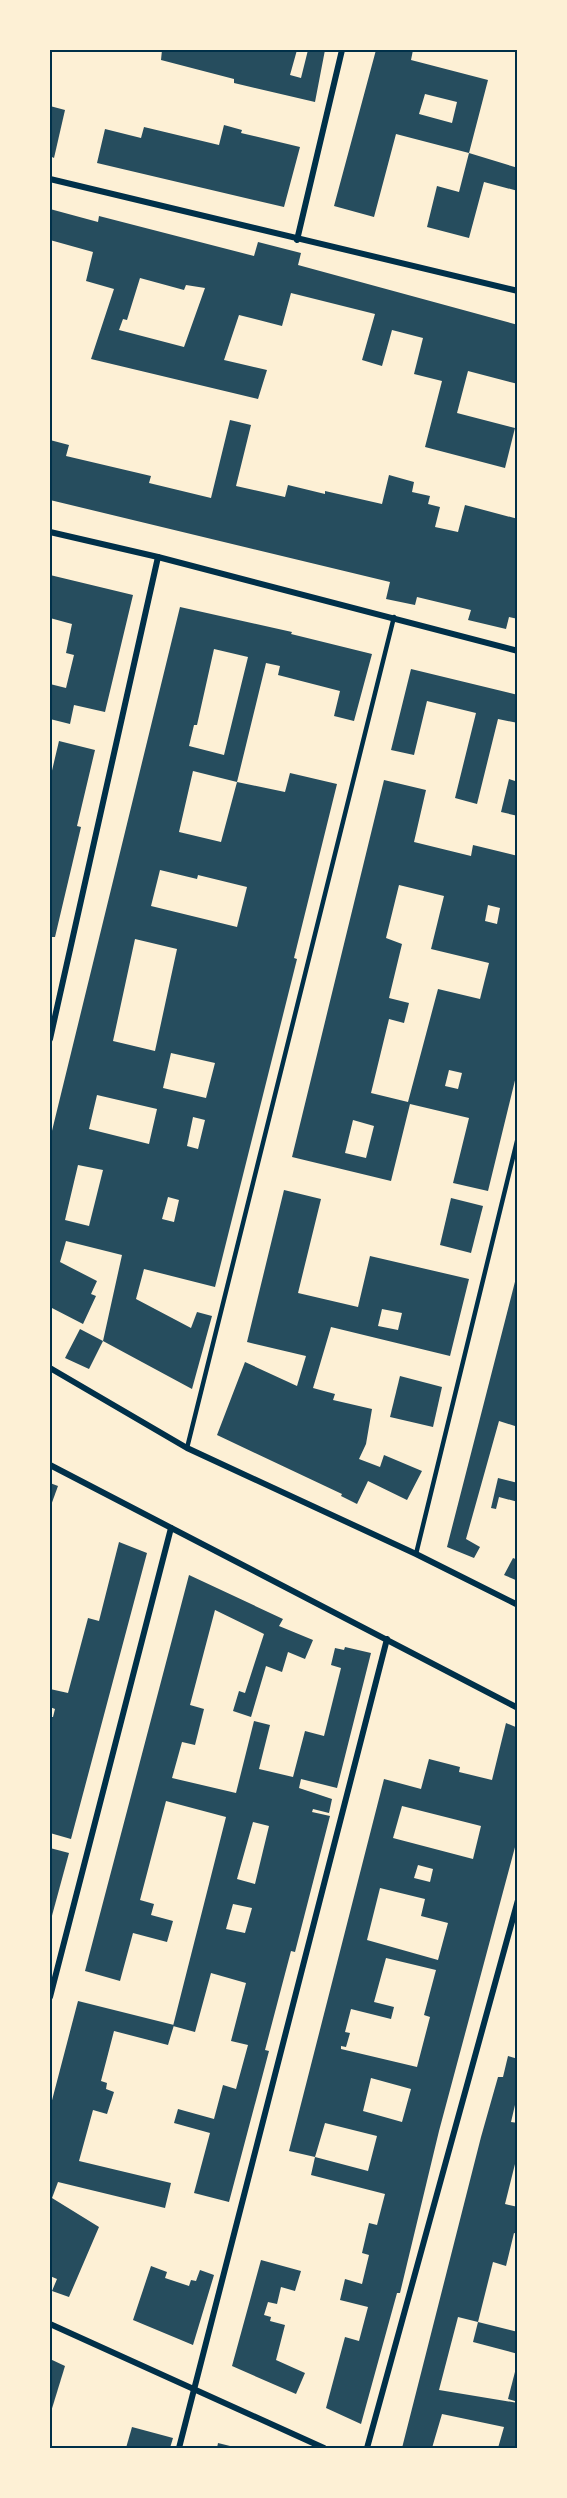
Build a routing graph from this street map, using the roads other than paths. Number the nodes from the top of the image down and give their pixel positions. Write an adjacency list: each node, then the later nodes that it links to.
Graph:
1 (342, 50): 3 (street)
2 (50, 179): 3 (street)
3 (297, 240): 4 (street)
4 (518, 291)
5 (50, 532): 6 (street)
6 (158, 556): 7 (street); 9 (street)
7 (394, 617): 8 (street); 12 (lane)
8 (518, 651)
9 (50, 1039)
10 (518, 1137): 15 (lane)
11 (50, 1368): 12 (street)
12 (187, 1448): 15 (street)
13 (50, 1465): 14 (street)
14 (171, 1528): 17 (street); 20 (street)
15 (416, 1554): 16 (street)
16 (518, 1605)
17 (387, 1639): 18 (street); 22 (street)
18 (518, 1708)
19 (518, 1900): 25 (street)
20 (50, 1997)
21 (50, 2324): 22 (street)
22 (194, 2390): 23 (street); 24 (street)
23 (179, 2448)
24 (324, 2448)
25 (367, 2448)

